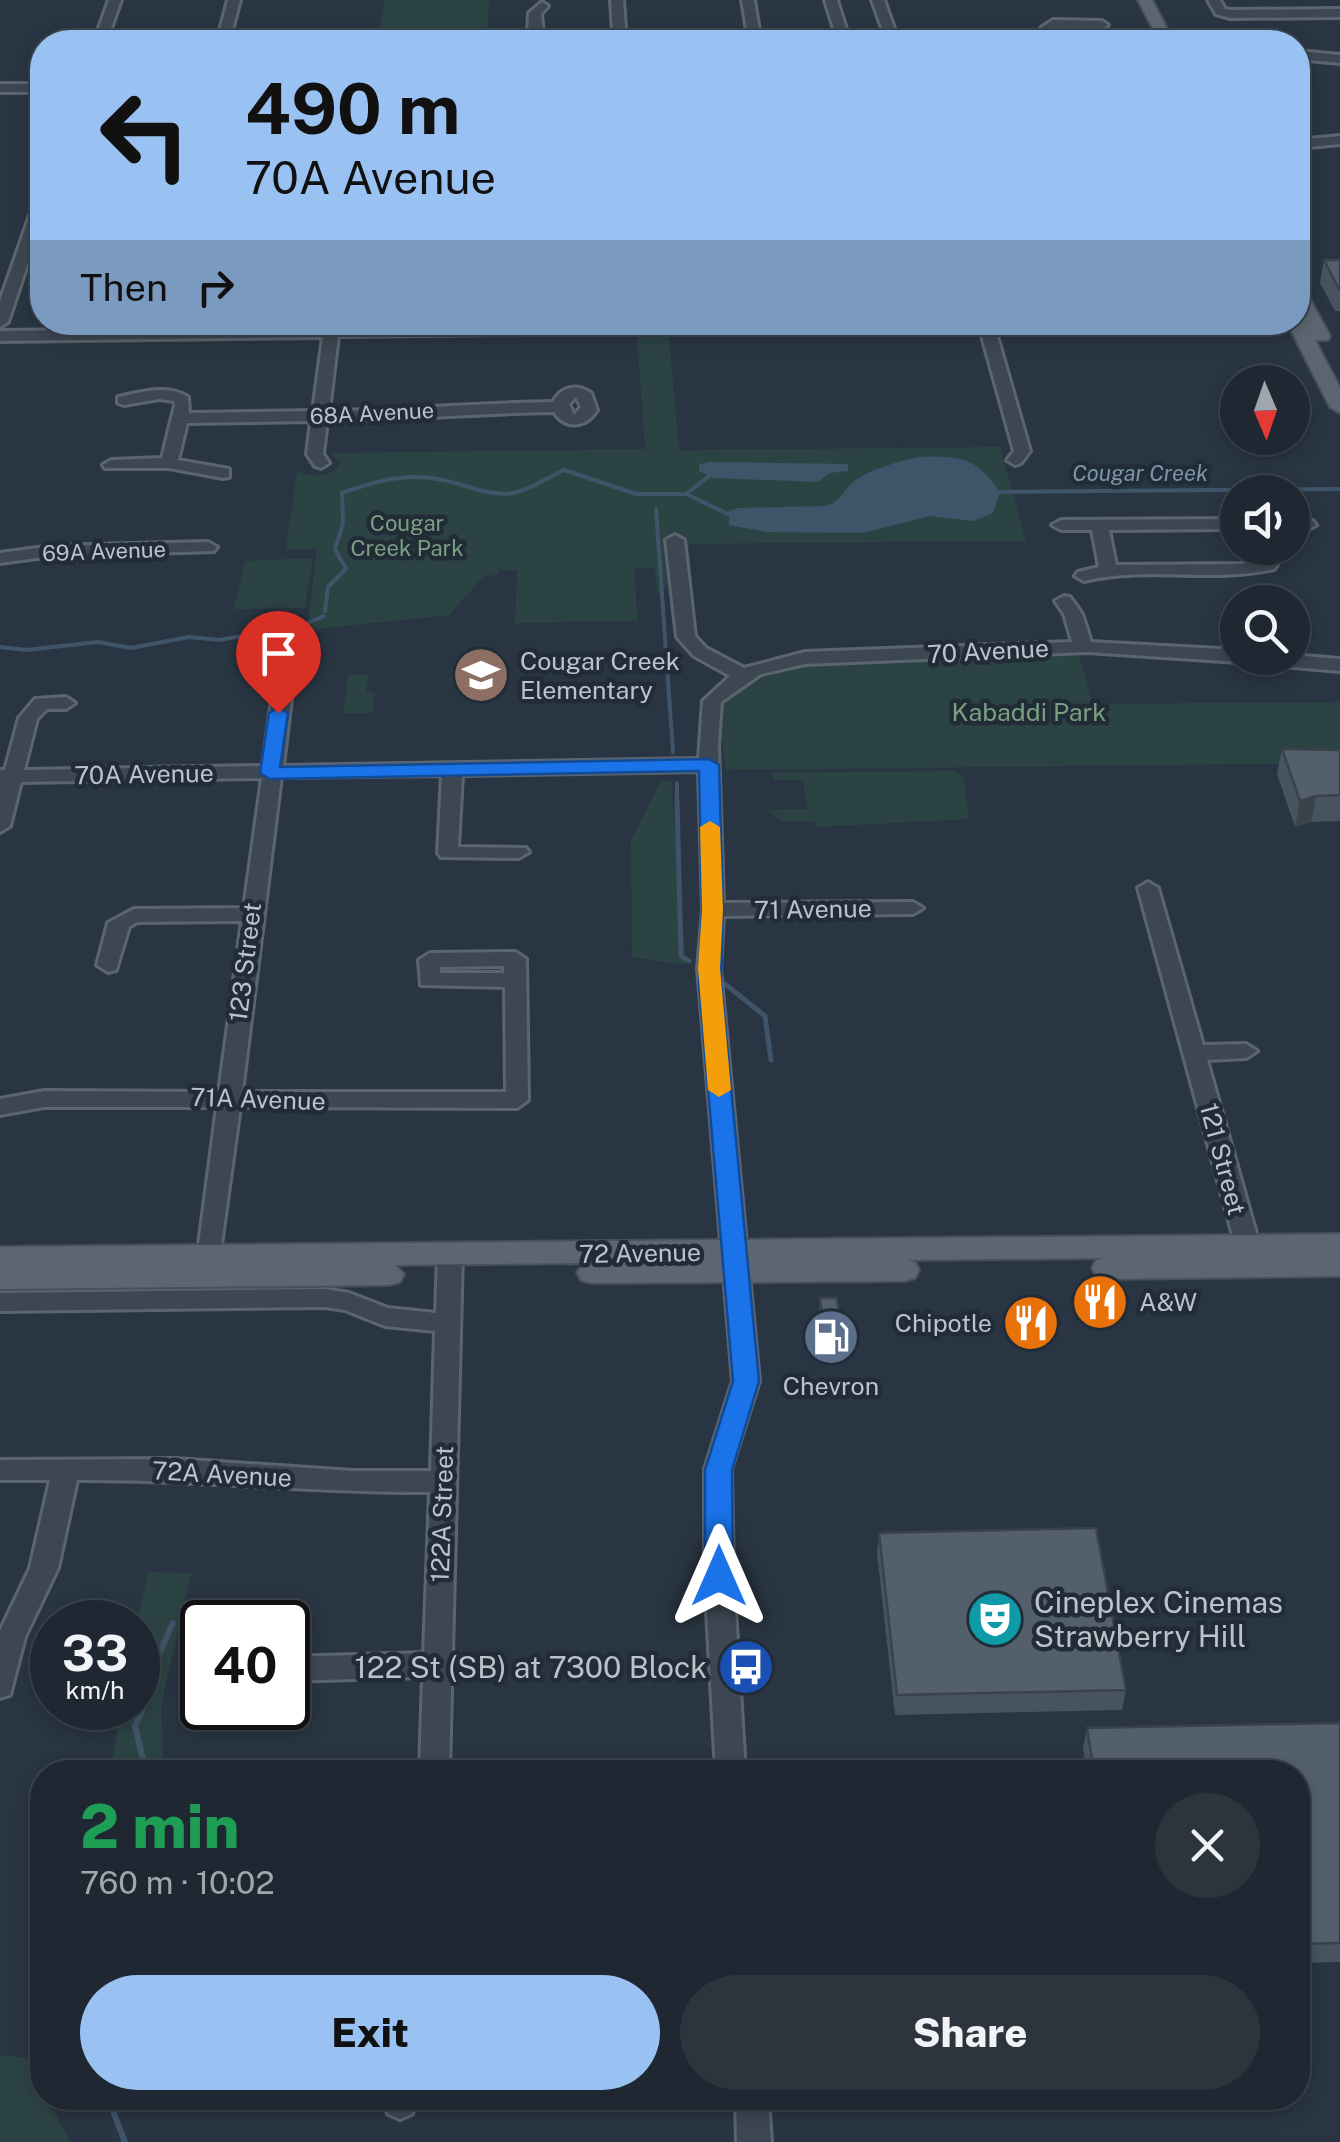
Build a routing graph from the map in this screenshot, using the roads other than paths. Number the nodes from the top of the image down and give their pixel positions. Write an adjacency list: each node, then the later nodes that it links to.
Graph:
1 (115, 0): 11 (street)
2 (234, 0): 12 (street)
3 (618, 0): 14 (street)
4 (748, 0): 15 (street)
5 (831, 0): 16 (street)
6 (878, 0): 17 (street)
7 (1145, 0): 20 (main road)
8 (1214, 0): 10 (street)
9 (542, 6): 13 (street)
10 (1340, 13)
11 (104, 30)
12 (226, 30)
13 (534, 30)
14 (619, 30)
15 (753, 30)
16 (840, 30)
17 (889, 30)
18 (1048, 30): 19 (street)
19 (1104, 30)
20 (1161, 30)
21 (1310, 54): 22 (street)
22 (1340, 59)
23 (0, 88): 24 (street)
24 (30, 88)
25 (1340, 140): 26 (street)
26 (1310, 141)
27 (30, 236): 28 (street)
28 (0, 322)
29 (1310, 333): 35 (main road)
30 (30, 334): 34 (street)
31 (331, 335): 39 (street)
32 (989, 335): 41 (street)
33 (1308, 335): 37 (main road)
34 (0, 336)
35 (1340, 374)
36 (124, 400): 40 (street)
37 (1340, 406)
38 (563, 407): 39 (street, 68A Avenue)
39 (321, 416): 40 (street, 68A Avenue); 42 (street)
40 (180, 418): 43 (street)
41 (1016, 460)
42 (321, 463)
43 (169, 464): 44 (street); 45 (street)
44 (111, 465)
45 (223, 472)
46 (1100, 524): 47 (street); 48 (street); 53 (street)
47 (1220, 524)
48 (1061, 525)
49 (675, 540): 61 (street)
50 (208, 547): 51 (street, 69A Avenue)
51 (0, 558)
52 (1268, 565): 53 (street)
53 (1108, 570): 54 (street)
54 (1084, 576)
55 (1064, 601): 56 (street)
56 (1083, 647): 58 (street, 70 Avenue); 61 (street, 70 Avenue)
57 (288, 649): 65 (street, 123 Street)
58 (1220, 655)
59 (1310, 662): 60 (street)
60 (1340, 664)
61 (741, 674): 63 (street)
62 (66, 703): 66 (street)
63 (709, 765): 64 (street, 70A Avenue); 71 (street)
64 (452, 770): 65 (street, 70A Avenue); 68 (street)
65 (270, 773): 66 (street, 70A Avenue); 72 (street, 123 Street)
66 (7, 776): 67 (street)
67 (0, 826)
68 (519, 852)
69 (1148, 888): 76 (street, 121 Street)
70 (913, 908): 71 (street, 71 Avenue)
71 (713, 910): 82 (street)
72 (251, 914): 73 (street); 77 (street, 123 Street)
73 (108, 965)
74 (515, 980): 77 (street, 71A Avenue)
75 (1246, 1051): 76 (street)
76 (1194, 1052): 80 (street, 121 Street)
77 (227, 1096): 78 (street, 71A Avenue); 85 (street, 123 Street)
78 (0, 1107)
79 (1340, 1245): 80 (main road, 72 Avenue)
80 (1250, 1256): 82 (main road, 72 Avenue); 84 (main road, 72 Avenue)
81 (0, 1258): 85 (main road, 72 Avenue)
82 (737, 1262): 83 (main road, 72 Avenue); 96 (street)
83 (450, 1264): 85 (main road, 72 Avenue); 88 (street, 122A Street)
84 (1340, 1265)
85 (208, 1266): 86 (main road, 72 Avenue)
86 (0, 1278)
87 (0, 1302): 88 (street)
88 (448, 1323): 91 (street, 122A Street)
89 (0, 1470): 90 (street, 72A Avenue)
90 (66, 1470): 91 (street, 72A Avenue); 94 (street)
91 (443, 1481): 92 (street, 122A Street)
92 (437, 1665): 93 (street); 95 (street, 122A Street)
93 (310, 1668)
94 (0, 1686)
95 (435, 1760)
96 (731, 1760)
97 (753, 2110): 98 (street)
98 (754, 2142)

